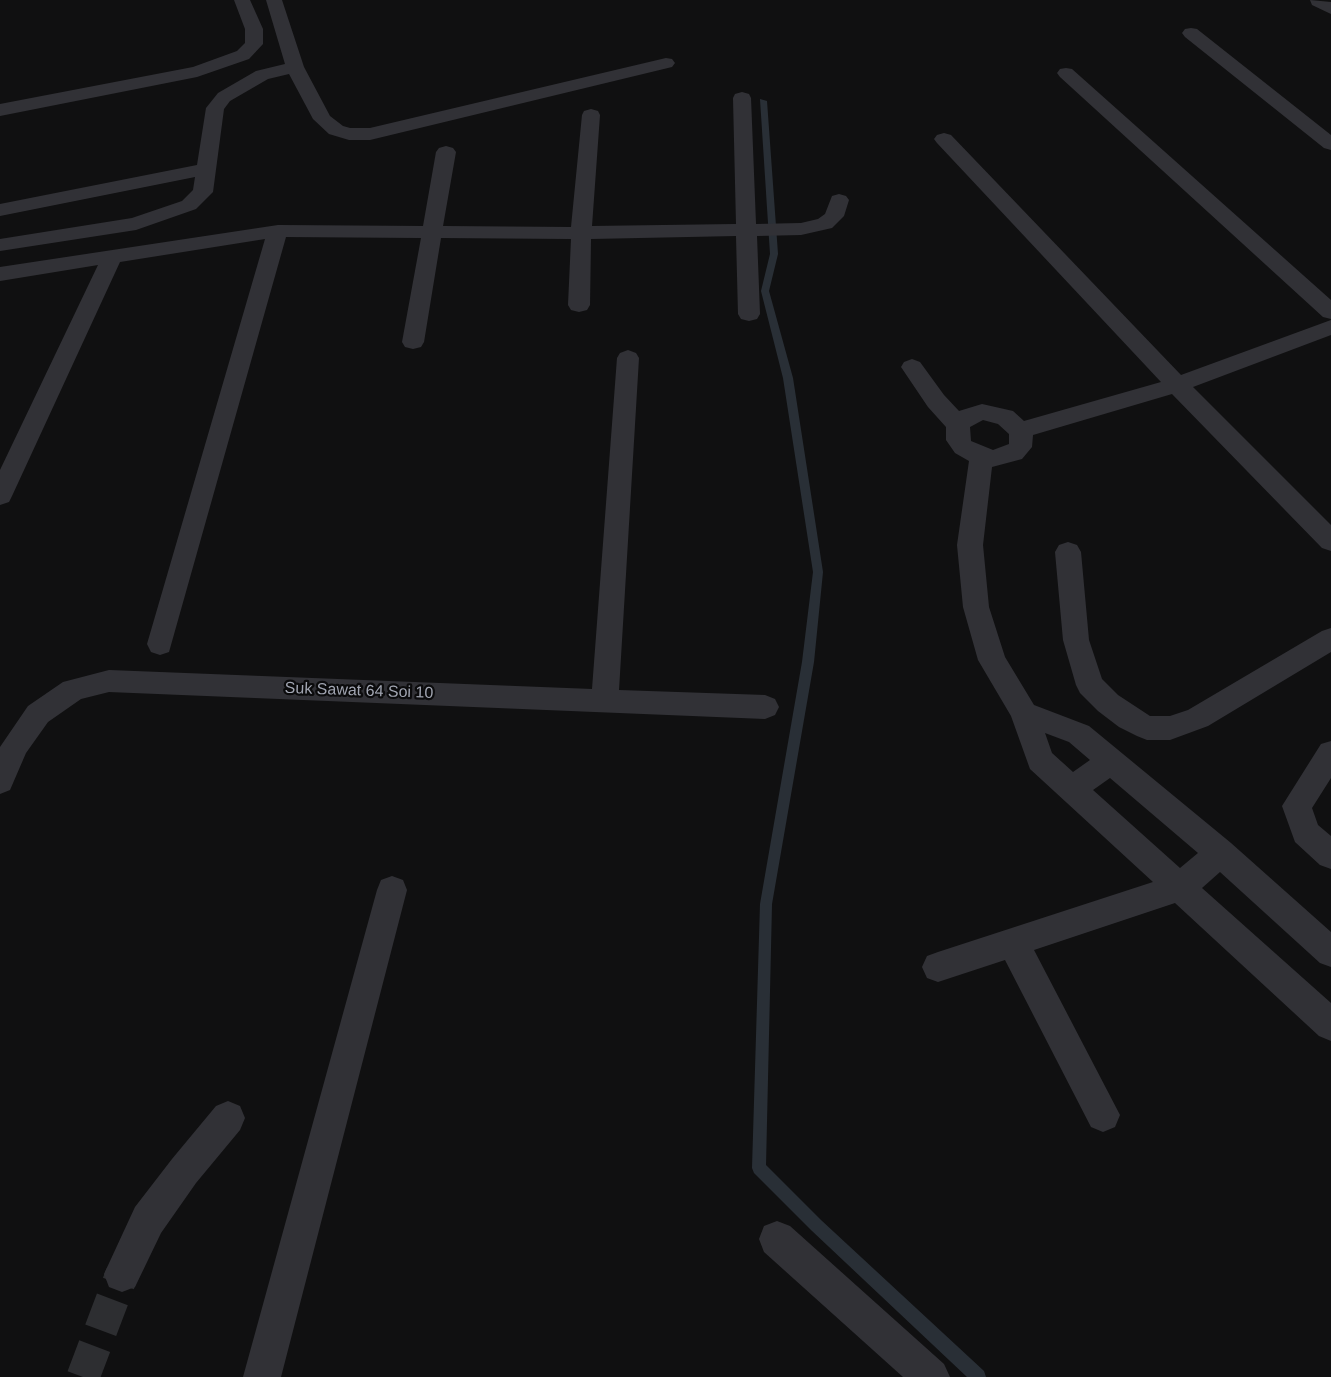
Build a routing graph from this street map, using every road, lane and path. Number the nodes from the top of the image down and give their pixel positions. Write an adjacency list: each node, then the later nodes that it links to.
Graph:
1 (242, 0): 10 (street)
2 (274, 0): 7 (street)
3 (1318, 0): 4 (street)
4 (1331, 9)
5 (1191, 33): 13 (street)
6 (666, 63): 7 (street)
7 (295, 67): 15 (street)
8 (1066, 74): 26 (street)
9 (742, 98): 19 (street)
10 (0, 110)
11 (591, 115): 21 (street)
12 (944, 140): 32 (street)
13 (1331, 144)
14 (446, 152): 20 (street)
15 (206, 169): 17 (street); 22 (street)
16 (839, 200): 19 (street)
17 (0, 210)
18 (278, 230): 20 (street); 23 (street); 40 (street)
19 (746, 231): 21 (street); 27 (street)
20 (432, 232): 21 (street); 29 (street)
21 (582, 233): 25 (street)
22 (0, 245)
23 (112, 256): 24 (street); 36 (street)
24 (0, 274)
25 (579, 305)
26 (1331, 312)
27 (749, 314)
28 (1331, 327): 32 (street)
29 (413, 342)
30 (628, 358): 41 (street)
31 (912, 366): 33 (street)
32 (1177, 385): 34 (street); 37 (street)
33 (958, 425): 34 (street); 35 (street)
34 (1020, 430): 35 (street)
35 (981, 456): 43 (street)
36 (0, 496)
37 (1331, 541)
38 (1068, 552): 39 (street)
39 (1331, 639)
40 (160, 644)
41 (605, 700): 42 (street, Suk Sawat 64 Soi 10); 46 (street, Suk Sawat 64 Soi 10)
42 (765, 707)
43 (1024, 714): 45 (street); 47 (street)
44 (1331, 753): 49 (street)
45 (1111, 761): 47 (street); 48 (street)
46 (0, 781)
47 (1073, 788): 50 (street)
48 (1220, 853): 50 (street); 53 (street)
49 (1331, 854)
50 (1181, 887): 52 (street); 55 (street)
51 (392, 890): 60 (street)
52 (1013, 943): 54 (street); 56 (street)
53 (1331, 952)
54 (938, 967)
55 (1331, 1025)
56 (1103, 1115)
57 (228, 1118): 59 (street)
58 (777, 1239): 61 (street)
59 (122, 1274)
60 (262, 1377)
61 (931, 1377)

